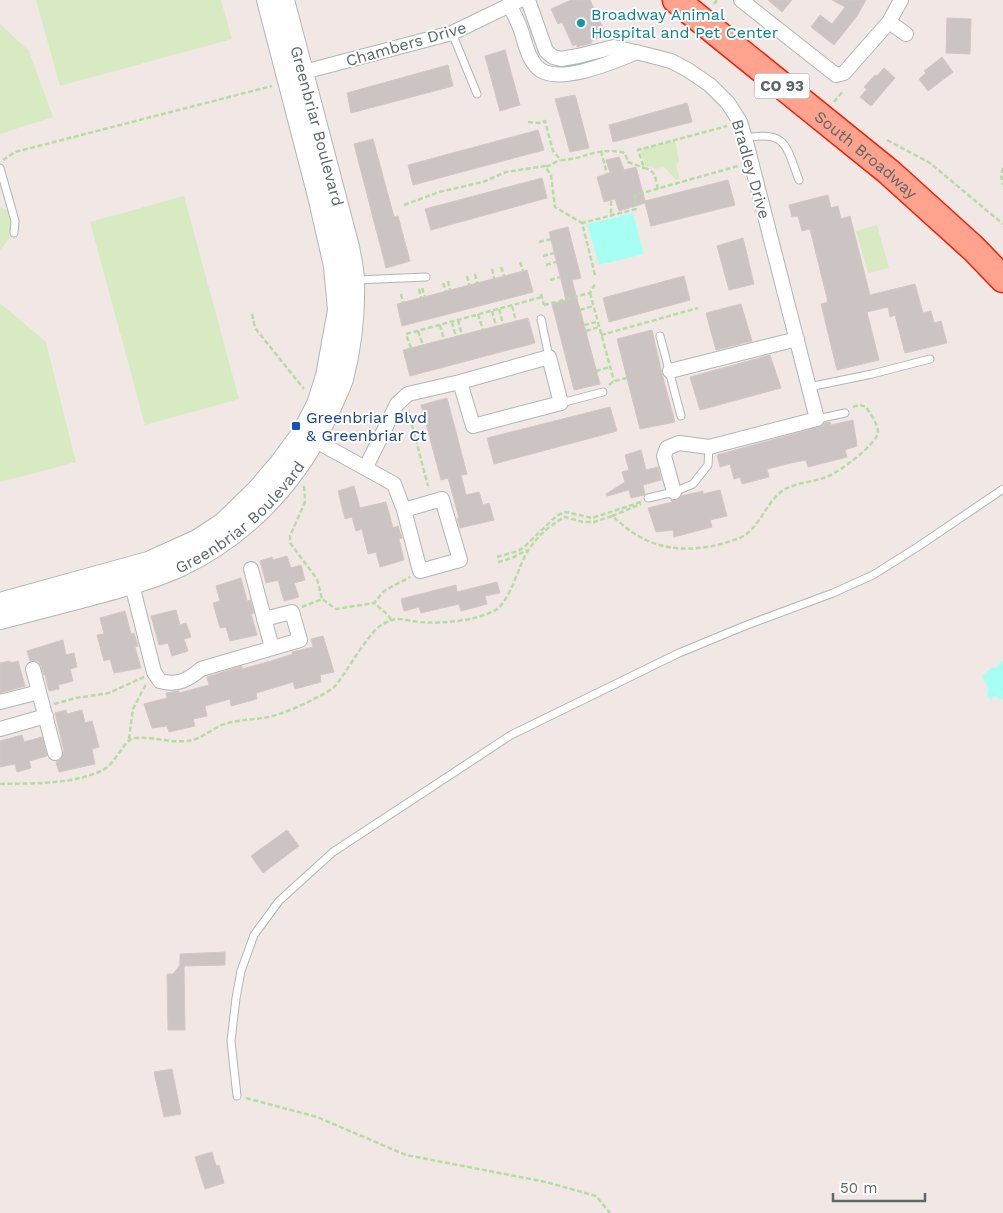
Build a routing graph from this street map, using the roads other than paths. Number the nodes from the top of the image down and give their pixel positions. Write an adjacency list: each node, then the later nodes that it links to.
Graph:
1 (267, 0): 12 (street, Greenbriar Boulevard)
2 (284, 0): 12 (street, Greenbriar Boulevard)
3 (528, 0): 11 (street, Bradley Drive)
4 (676, 0): 19 (highway, South Broadway / CO 93)
5 (741, 0): 8 (street)
6 (901, 0): 8 (street)
7 (515, 3): 9 (street, Chambers Drive); 11 (street)
8 (889, 22): 10 (street)
9 (452, 33): 12 (street, Chambers Drive); 13 (lane)
10 (906, 34)
11 (637, 52): 14 (street, Bradley Drive)
12 (287, 78): 20 (street, Greenbriar Boulevard)
13 (477, 94)
14 (745, 138): 16 (lane); 23 (street, Bradley Drive)
15 (0, 168): 17 (lane)
16 (799, 180)
17 (14, 233)
18 (426, 277): 20 (lane)
19 (1003, 279)
20 (345, 280): 34 (street, Greenbriar Boulevard)
21 (541, 319): 24 (lane)
22 (660, 336): 26 (lane)
23 (796, 339): 26 (street); 28 (street, Bradley Drive)
24 (549, 357): 27 (street); 30 (street)
25 (930, 359): 28 (lane)
26 (670, 371): 32 (lane)
27 (460, 382): 30 (street); 36 (street)
28 (809, 387): 33 (street, Bradley Drive)
29 (606, 389): 30 (lane)
30 (561, 403)
31 (845, 413): 33 (lane)
32 (681, 416)
33 (817, 419): 35 (street)
34 (308, 437): 36 (street); 42 (street, Greenbriar Boulevard)
35 (709, 447): 38 (lane); 38 (street)
36 (366, 468): 40 (street)
37 (1003, 488): 53 (lane)
38 (674, 492): 39 (lane)
39 (648, 498)
40 (404, 510): 40 (street)
41 (251, 569): 45 (street)
42 (129, 577): 43 (street, Greenbriar Boulevard); 44 (street, Greenbriar Boulevard); 46 (street)
43 (0, 603)
44 (0, 619)
45 (264, 619): 46 (street); 46 (street)
46 (272, 648)
47 (33, 669): 48 (street)
48 (39, 692): 49 (street); 50 (street)
49 (0, 702)
50 (45, 712): 51 (street); 52 (street)
51 (0, 729)
52 (56, 753)
53 (237, 1096)

